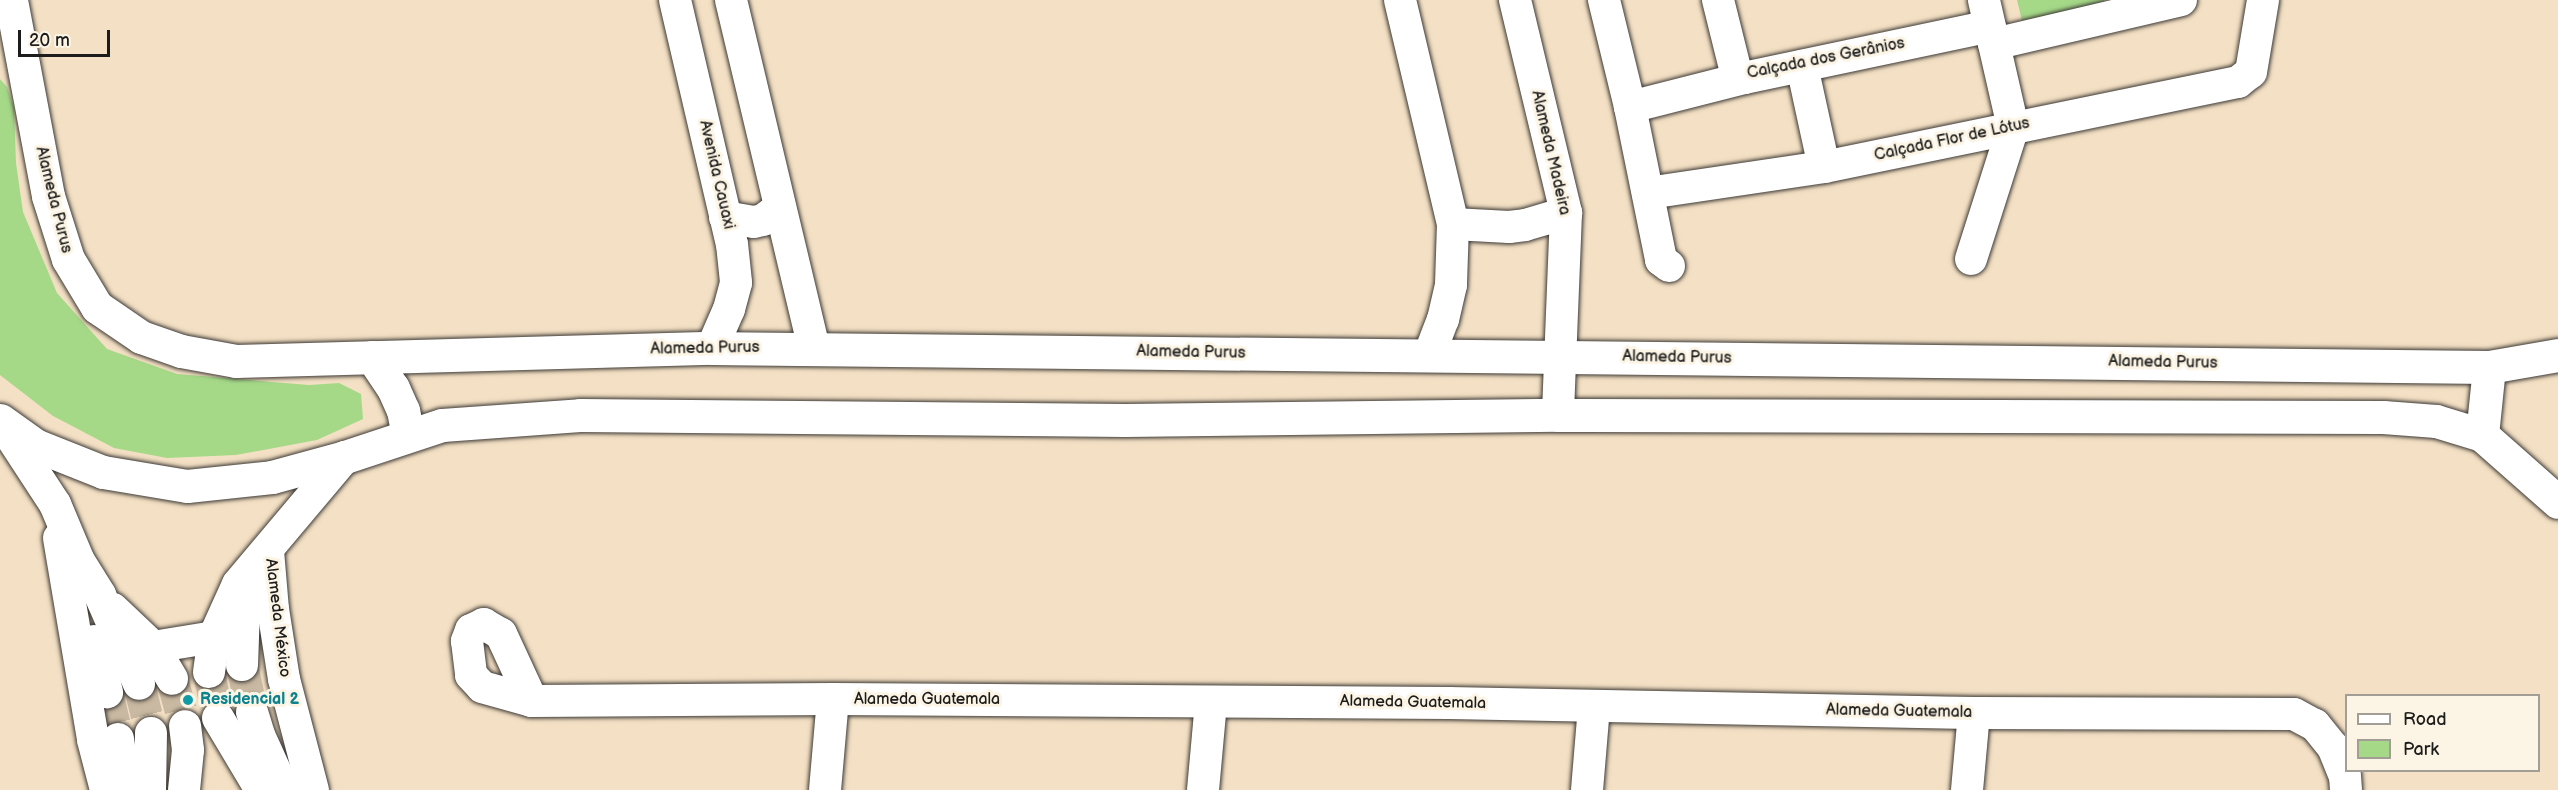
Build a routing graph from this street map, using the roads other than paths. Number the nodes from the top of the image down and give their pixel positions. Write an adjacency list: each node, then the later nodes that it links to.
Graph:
1 (11, 0): 12 (main road, Alameda Purus)
2 (675, 0): 21 (street, Avenida Cauaxi)
3 (731, 0): 19 (street)
4 (1401, 0): 22 (street)
5 (1515, 0): 20 (street, Alameda Madeira)
6 (1604, 0): 15 (street)
7 (1718, 0): 14 (street, Calçada dos Gerânios)
8 (2181, 0): 10 (street, Calçada dos Gerânios)
9 (2263, 0): 16 (street, Calçada Flor de Lótus)
10 (2121, 6): 11 (street, Calçada dos Gerânios)
11 (1989, 23): 13 (street, Calçada dos Gerânios); 16 (street)
12 (11, 58): 29 (main road, Alameda Purus)
13 (1802, 66): 14 (street, Calçada dos Gerânios); 17 (street)
14 (1744, 78): 15 (street)
15 (1630, 106): 18 (street)
16 (2013, 128): 17 (street, Calçada Flor de Lótus); 23 (street)
17 (1824, 167): 18 (street, Calçada Flor de Lótus)
18 (1648, 193): 24 (street)
19 (779, 208): 21 (street); 26 (street)
20 (1566, 213): 22 (street); 30 (street, Alameda Madeira)
21 (725, 217): 25 (street, Avenida Cauaxi)
22 (1453, 224): 27 (street)
23 (1971, 259)
24 (1669, 266)
25 (711, 348): 26 (main road, Alameda Purus); 29 (main road, Alameda Purus)
26 (814, 348): 27 (main road, Alameda Purus)
27 (1429, 355): 30 (main road, Alameda Purus)
28 (2558, 355): 31 (main road, Alameda Purus)
29 (372, 357): 34 (main road)
30 (1561, 357): 31 (main road, Alameda Purus); 32 (street, Alameda Madeira)
31 (2489, 367): 35 (main road)
32 (1558, 416): 34 (main road); 35 (main road)
33 (0, 420): 36 (main road); 38 (street)
34 (408, 435): 36 (main road)
35 (2482, 435): 37 (main road)
36 (345, 457): 39 (street)
37 (2558, 502)
38 (55, 504): 40 (street); 60 (street)
39 (268, 551): 41 (street); 66 (street, Alameda México)
40 (79, 561): 42 (street); 49 (street)
41 (246, 576): 43 (street); 45 (street)
42 (100, 595): 44 (street); 48 (street)
43 (214, 637): 44 (street); 46 (street)
44 (153, 647): 47 (street)
45 (242, 665)
46 (209, 672)
47 (172, 679)
48 (139, 684)
49 (107, 692)
50 (833, 699): 51 (street, Alameda Guatemala); 52 (street, Alameda Guatemala); 67 (street)
51 (532, 700)
52 (1210, 702): 53 (street, Alameda Guatemala); 68 (street)
53 (1594, 707): 55 (street, Alameda Guatemala); 69 (street)
54 (252, 712): 65 (street)
55 (1974, 713): 70 (street); 71 (street, Alameda Guatemala)
56 (218, 718): 64 (street)
57 (185, 726): 63 (street)
58 (151, 733): 62 (street)
59 (118, 739): 61 (street)
60 (106, 790)
61 (125, 790)
62 (150, 790)
63 (184, 790)
64 (261, 790)
65 (284, 790)
66 (313, 790)
67 (825, 790)
68 (1203, 790)
69 (1587, 790)
70 (1966, 790)
71 (2346, 790)

